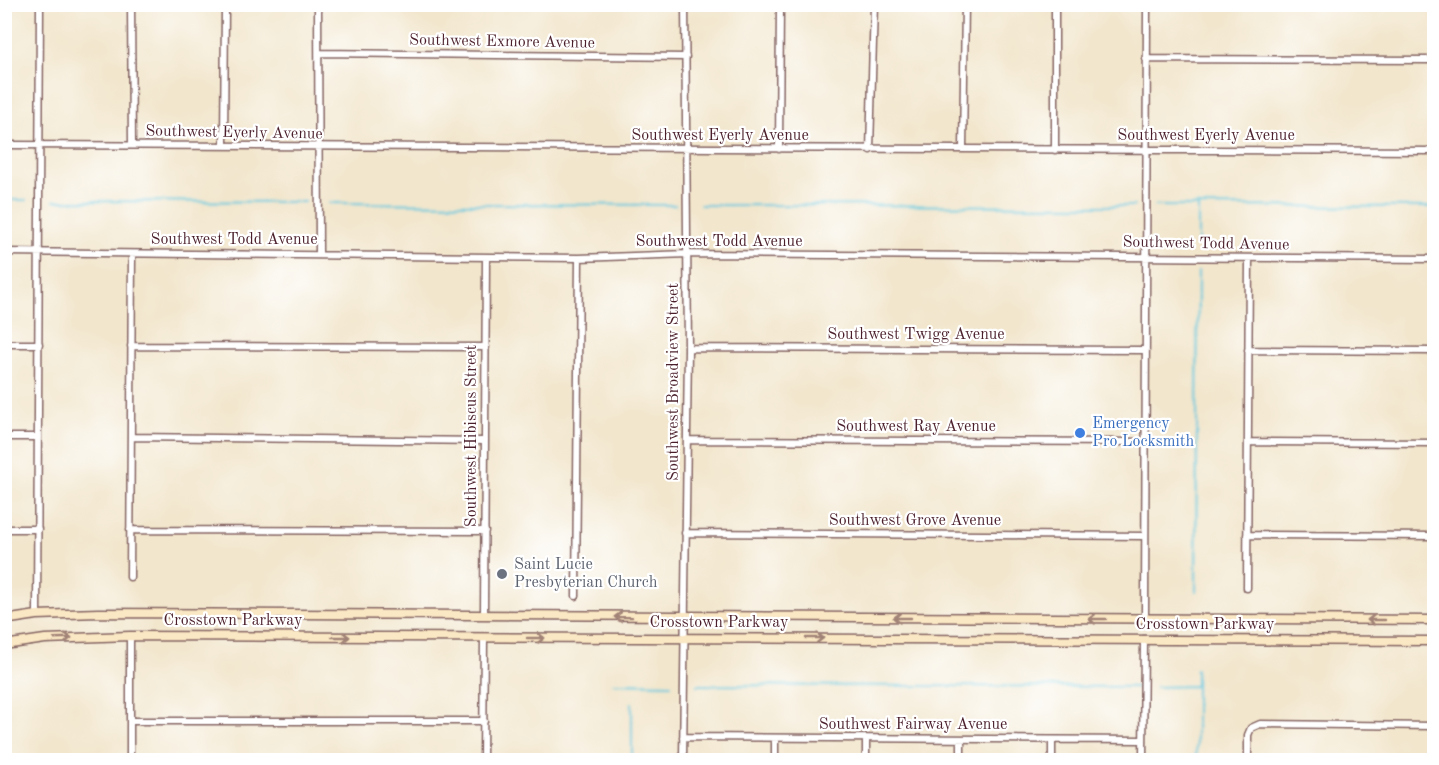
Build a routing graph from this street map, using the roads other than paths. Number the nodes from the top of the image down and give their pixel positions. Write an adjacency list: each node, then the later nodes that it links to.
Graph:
1 (40, 4): 16 (street)
2 (131, 4): 17 (street)
3 (225, 4): 18 (street)
4 (318, 4): 11 (street)
5 (685, 4): 12 (street, Southwest Broadview Street)
6 (780, 4): 20 (street)
7 (874, 4): 23 (street)
8 (965, 4): 21 (street)
9 (1055, 4): 24 (street)
10 (1147, 4): 13 (street)
11 (319, 53): 12 (street, Southwest Exmore Avenue); 19 (street)
12 (686, 57): 22 (street, Southwest Broadview Street)
13 (1146, 59): 14 (street); 25 (street)
14 (1434, 60)
15 (4, 144): 16 (street, Southwest Eyerly Avenue)
16 (40, 145): 17 (street, Southwest Eyerly Avenue); 28 (street)
17 (132, 145): 18 (street, Southwest Eyerly Avenue)
18 (224, 145): 19 (street, Southwest Eyerly Avenue)
19 (318, 147): 22 (street, Southwest Eyerly Avenue); 29 (street)
20 (779, 149): 22 (street, Southwest Eyerly Avenue); 23 (street, Southwest Eyerly Avenue)
21 (963, 149): 23 (street, Southwest Eyerly Avenue); 24 (street, Southwest Eyerly Avenue)
22 (687, 150): 31 (street, Southwest Broadview Street)
23 (870, 150)
24 (1055, 150): 25 (street, Southwest Eyerly Avenue)
25 (1147, 150): 26 (street, Southwest Eyerly Avenue); 33 (street)
26 (1434, 151)
27 (4, 252): 28 (street, Southwest Todd Avenue)
28 (39, 252): 30 (street, Southwest Todd Avenue); 38 (street)
29 (319, 253): 30 (street, Southwest Todd Avenue); 32 (street, Southwest Todd Avenue)
30 (132, 254): 39 (street)
31 (688, 254): 33 (street, Southwest Todd Avenue); 34 (street, Southwest Todd Avenue); 41 (street, Southwest Broadview Street)
32 (486, 256): 34 (street, Southwest Todd Avenue); 40 (street, Southwest Hibiscus Street)
33 (1146, 256): 35 (street, Southwest Todd Avenue); 42 (street)
34 (579, 258): 63 (street)
35 (1249, 258): 36 (street, Southwest Todd Avenue); 43 (street)
36 (1434, 259)
37 (4, 344): 38 (street)
38 (39, 344): 46 (street)
39 (131, 346): 40 (street); 47 (street)
40 (486, 347): 49 (street, Southwest Hibiscus Street)
41 (688, 348): 42 (street, Southwest Twigg Avenue); 48 (street, Southwest Broadview Street)
42 (1145, 350): 50 (street)
43 (1248, 350): 44 (street); 51 (street)
44 (1434, 351)
45 (4, 437): 46 (street)
46 (38, 437): 54 (street)
47 (132, 437): 49 (street); 55 (street)
48 (687, 440): 50 (street, Southwest Ray Avenue); 57 (street, Southwest Broadview Street)
49 (485, 441): 56 (street, Southwest Hibiscus Street)
50 (1145, 442): 59 (street)
51 (1248, 442): 52 (street); 58 (street)
52 (1434, 443)
53 (4, 529): 54 (street)
54 (38, 529): 64 (street)
55 (130, 530): 56 (street); 61 (street)
56 (485, 531): 65 (street, Southwest Hibiscus Street)
57 (685, 533): 59 (street, Southwest Grove Avenue); 66 (street, Southwest Broadview Street)
58 (1247, 535): 60 (street); 62 (street)
59 (1145, 536): 67 (street)
60 (1434, 536)
61 (130, 577)
62 (1247, 588)
63 (576, 597)
64 (37, 615): 65 (main road, Crosstown Parkway); 68 (main road, Crosstown Parkway)
65 (484, 615): 66 (main road, Crosstown Parkway, one-way to 65)
66 (683, 617): 67 (main road, Crosstown Parkway, one-way to 66); 71 (street, Southwest Broadview Street)
67 (1144, 619): 69 (main road, Crosstown Parkway, one-way to 67)
68 (4, 620)
69 (1434, 620)
70 (130, 636): 72 (main road, Crosstown Parkway, one-way to 72); 75 (main road, Crosstown Parkway, one-way to 70); 76 (street)
71 (683, 637): 72 (main road, Crosstown Parkway, one-way to 71); 73 (main road, Crosstown Parkway, one-way to 73); 79 (street, Southwest Broadview Street)
72 (484, 638): 77 (street)
73 (1144, 639): 74 (main road, Crosstown Parkway); 84 (street)
74 (1434, 641)
75 (4, 645)
76 (130, 721): 77 (street); 85 (street)
77 (484, 721): 86 (street)
78 (1434, 726): 93 (street)
79 (683, 737): 80 (street, Southwest Fairway Avenue); 87 (street, Southwest Broadview Street)
80 (775, 738): 81 (street, Southwest Fairway Avenue); 88 (street)
81 (866, 739): 82 (street, Southwest Fairway Avenue); 89 (street)
82 (961, 739): 83 (street, Southwest Fairway Avenue); 90 (street)
83 (1052, 740): 84 (street, Southwest Fairway Avenue); 91 (street)
84 (1143, 740): 92 (street)
85 (130, 760)
86 (483, 760)
87 (683, 760)
88 (775, 760)
89 (867, 760)
90 (961, 760)
91 (1052, 760)
92 (1143, 760)
93 (1248, 760)

